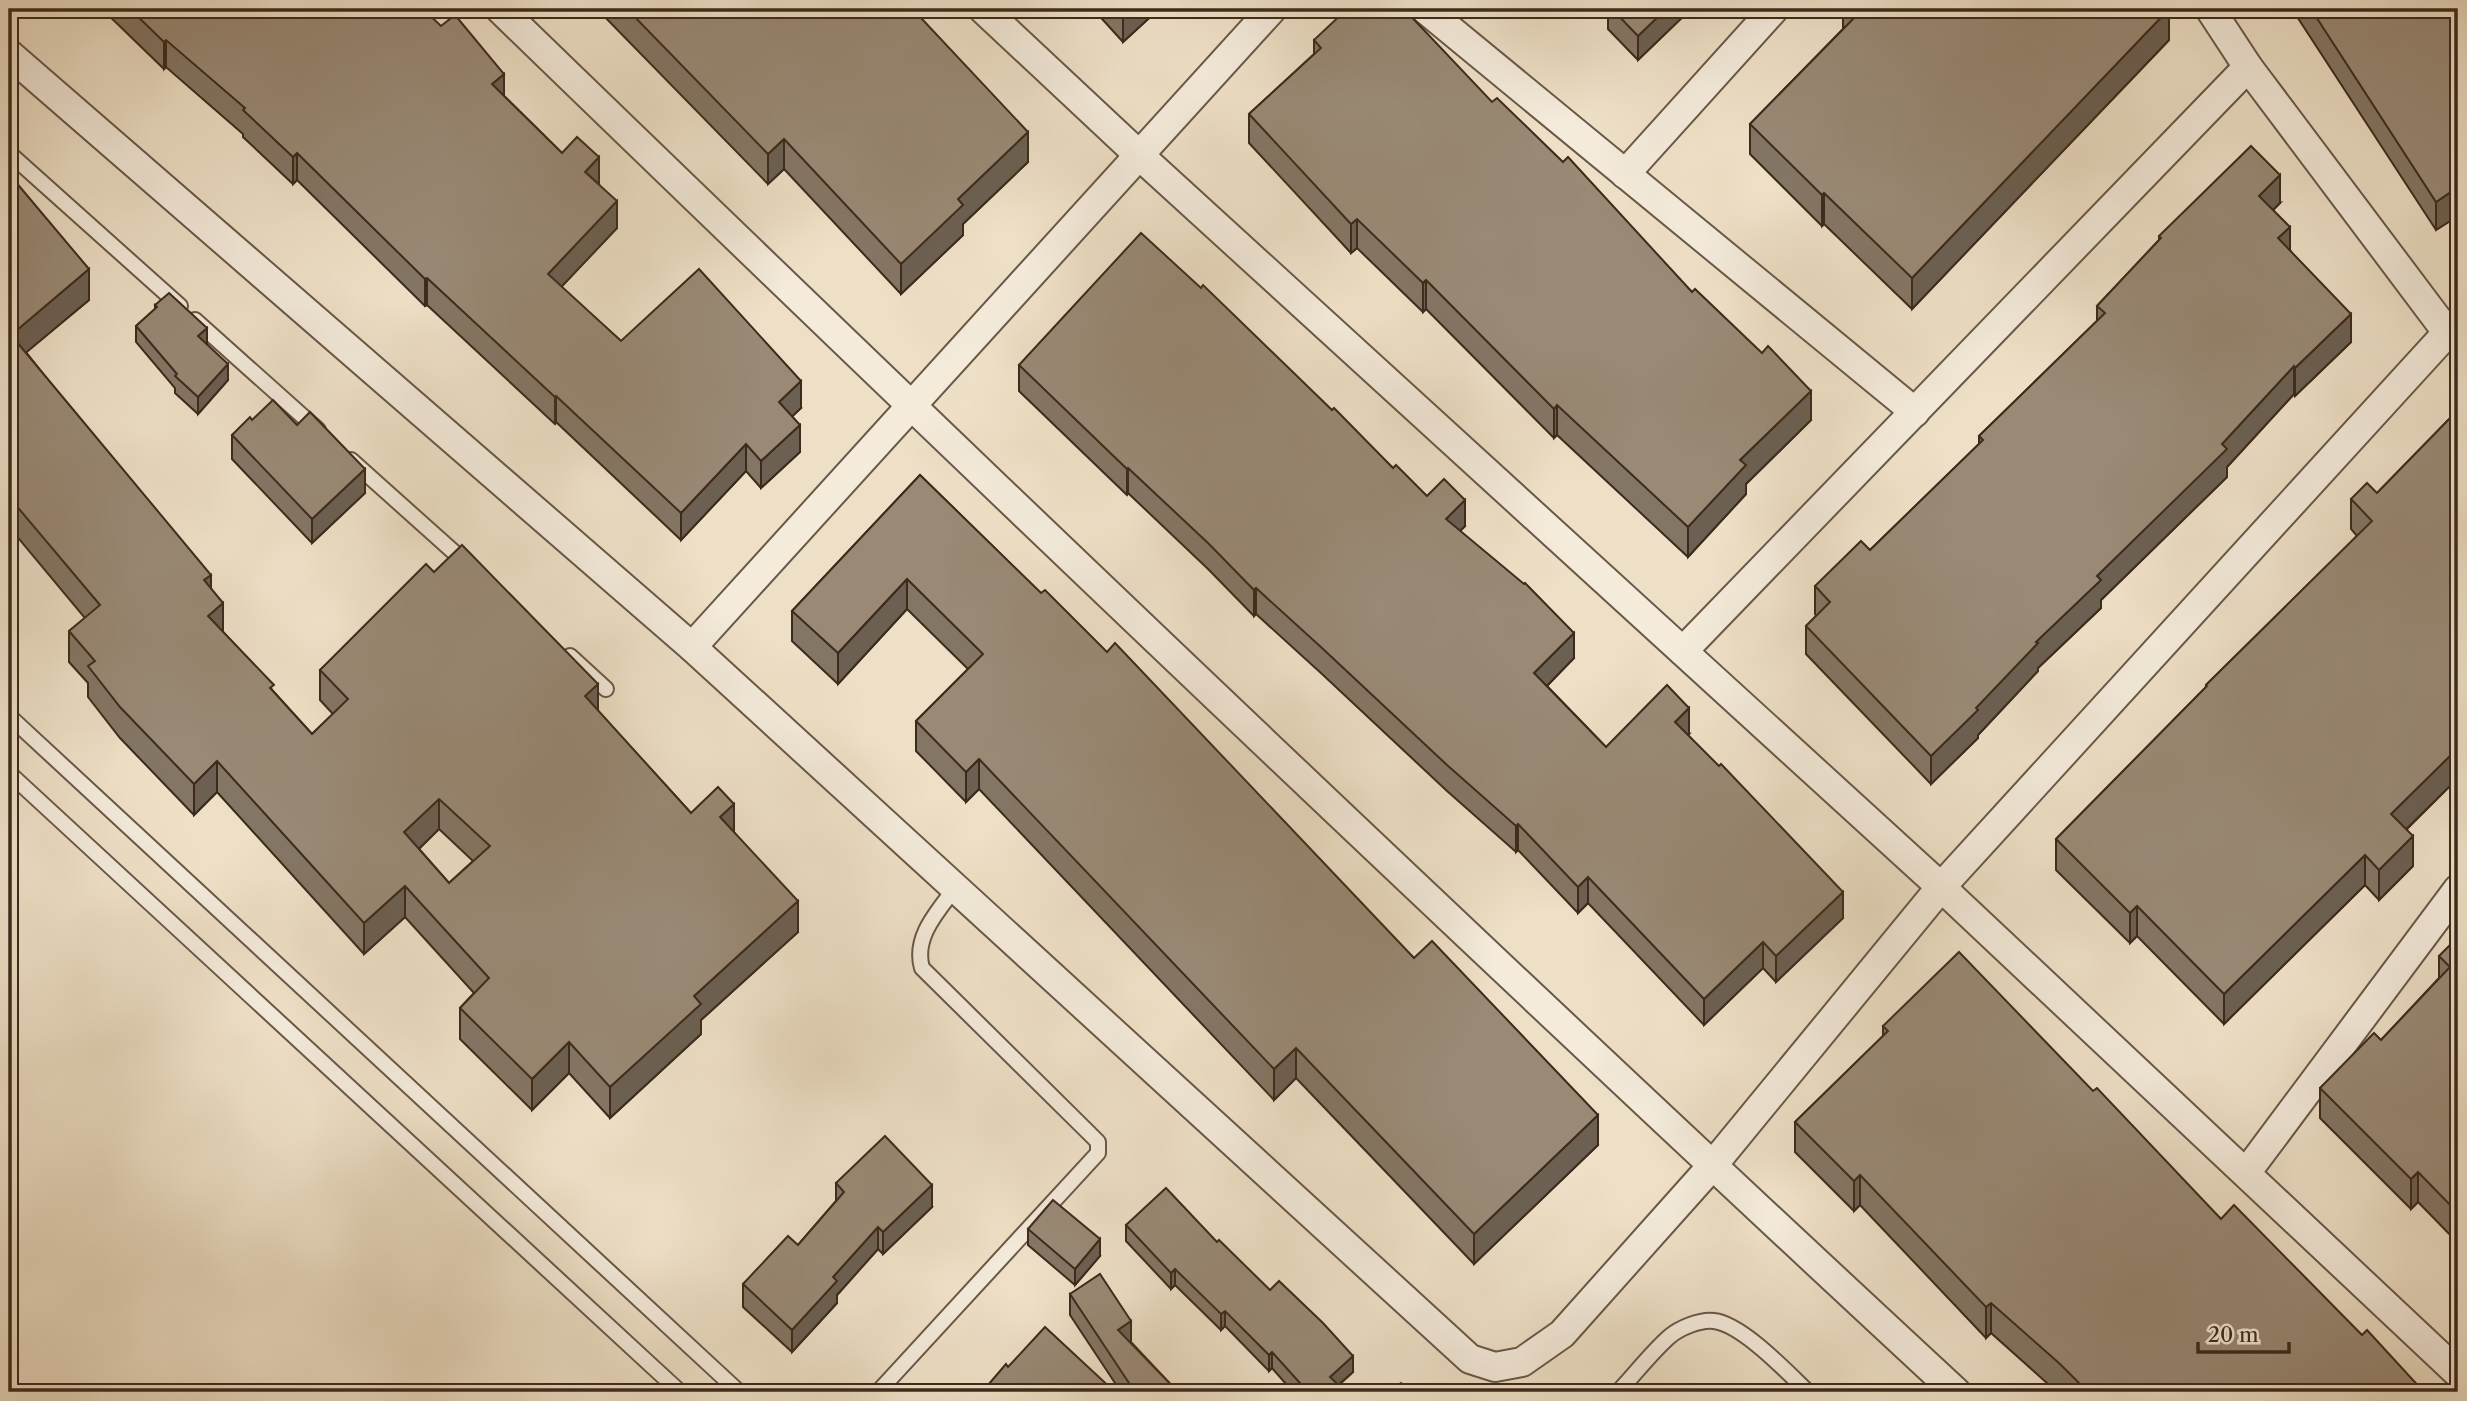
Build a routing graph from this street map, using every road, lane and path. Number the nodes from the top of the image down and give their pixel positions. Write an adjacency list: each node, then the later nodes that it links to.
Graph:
1 (500, 9): 13 (street)
2 (983, 9): 10 (street)
3 (1272, 9): 10 (street)
4 (1425, 9): 11 (street)
5 (1774, 9): 11 (street)
6 (2210, 9): 8 (street)
7 (9, 54): 17 (street)
8 (2248, 67): 12 (street); 14 (street)
9 (9, 153): 15 (lane)
10 (1139, 155): 13 (street); 18 (street)
11 (1625, 174): 14 (street)
12 (2453, 327): 22 (street)
13 (911, 406): 17 (street); 25 (street)
14 (1915, 412): 18 (street)
15 (472, 569)
16 (555, 643): 19 (lane)
17 (692, 647): 23 (street)
18 (1683, 651): 22 (street)
19 (606, 689)
20 (9, 716): 29 (lane)
21 (9, 773): 28 (lane)
22 (1941, 887): 25 (street); 26 (street)
23 (955, 888): 25 (street); 30 (lane)
24 (2458, 889): 26 (street)
25 (1712, 1166): 33 (street)
26 (2246, 1173): 27 (street)
27 (2458, 1373)
28 (680, 1392)
29 (739, 1392)
30 (878, 1392)
31 (1618, 1392): 32 (lane)
32 (1808, 1392)
33 (1956, 1392)

